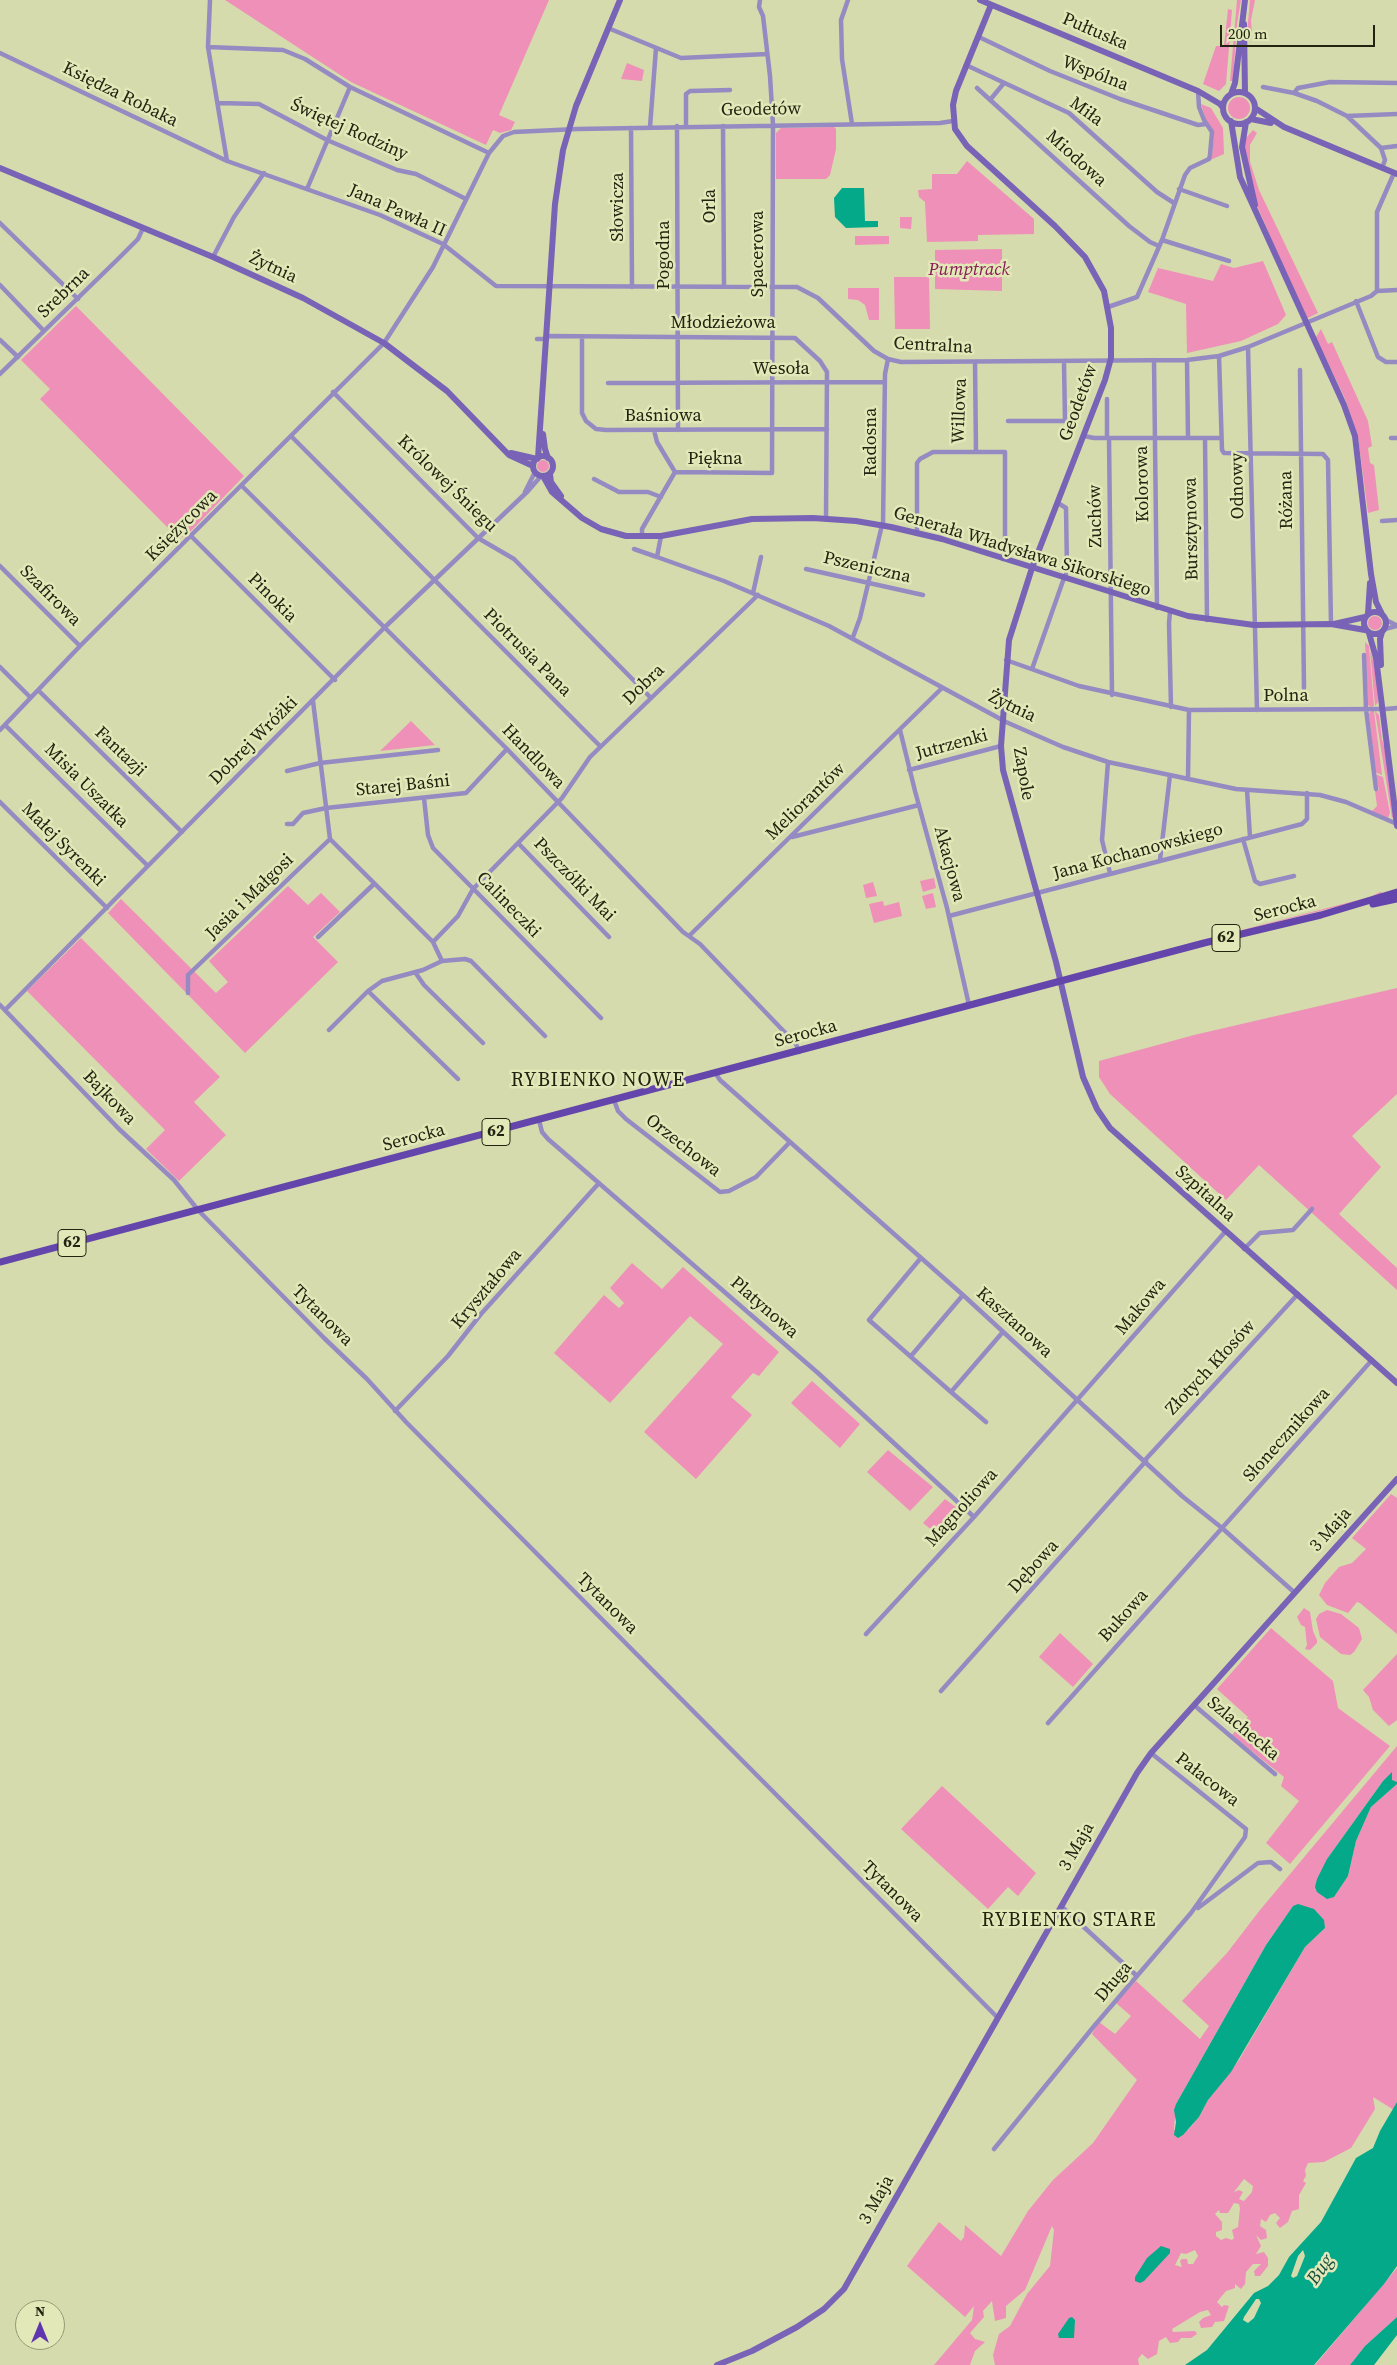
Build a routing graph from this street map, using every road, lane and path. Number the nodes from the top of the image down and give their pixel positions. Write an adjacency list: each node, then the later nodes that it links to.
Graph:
1 (210, 0): 10 (street)
2 (620, 0): 8 (street)
3 (760, 0): 13 (street, Spacerowa)
4 (848, 0): 34 (street)
5 (980, 0): 7 (street, Pułtuska)
6 (1244, 2): 22 (street); 24 (street)
7 (991, 5): 9 (street); 21 (street, Pułtuska)
8 (608, 28): 11 (street); 43 (street)
9 (978, 37): 14 (street); 35 (street, Wspólna)
10 (208, 47): 17 (street); 26 (street)
11 (656, 48): 13 (street); 40 (street)
12 (0, 53): 48 (street, Księdza Robaka)
13 (767, 54): 36 (street, Spacerowa)
14 (966, 65): 15 (street, Miła); 32 (street)
15 (1004, 83): 25 (street); 56 (street, Miła)
16 (1397, 83): 23 (street)
17 (350, 87): 44 (street); 47 (street)
18 (1263, 87): 23 (street)
19 (978, 88): 25 (street, Miodowa)
20 (730, 90): 38 (street)
21 (1198, 92): 24 (street, Pułtuska); 27 (street, Pułtuska); 35 (street)
22 (1245, 93): 24 (street); 28 (street)
23 (1294, 93): 30 (street)
24 (1230, 95): 27 (street)
25 (990, 100): 63 (street, Miodowa)
26 (218, 103): 44 (street, Świętej Rodziny); 48 (street)
27 (1223, 108): 33 (street)
28 (1255, 108): 31 (street); 41 (street)
29 (1397, 114): 30 (street)
30 (1347, 116): 46 (street)
31 (1248, 120): 33 (street); 41 (street); 58 (street)
32 (953, 121): 34 (street, Geodetów); 76 (street, Geodetów)
33 (1231, 121): 58 (street)
34 (852, 124): 36 (street, Geodetów)
35 (1206, 124): 54 (street)
36 (773, 125): 39 (street, Geodetów); 70 (street, Spacerowa)
37 (677, 126): 38 (street, Geodetów); 40 (street, Geodetów); 68 (street, Pogodna)
38 (686, 126): 39 (street, Geodetów)
39 (724, 126): 69 (street, Orla)
40 (650, 127): 42 (street, Geodetów)
41 (1284, 127): 50 (street)
42 (631, 128): 43 (street, Geodetów); 67 (street, Słowicza)
43 (568, 129): 47 (street, Geodetów); 71 (street)
44 (327, 140): 53 (street); 55 (street, Świętej Rodziny)
45 (1397, 146): 46 (street)
46 (1381, 148): 50 (street)
47 (489, 153): 55 (street, Geodetów)
48 (227, 161): 51 (street, Jana Pawła II)
49 (0, 168): 60 (street, Żytnia)
50 (1382, 168): 52 (street)
51 (264, 173): 53 (street, Jana Pawła II); 64 (street)
52 (1396, 173): 73 (street)
53 (307, 189): 62 (street, Jana Pawła II)
54 (1178, 189): 56 (street); 57 (street)
55 (466, 199): 62 (street, Księżycowa)
56 (1174, 203): 61 (street)
57 (1227, 206)
58 (1258, 218): 77 (street)
59 (0, 223): 74 (street)
60 (143, 228): 64 (street, Żytnia); 74 (street, Srebrna)
61 (1162, 240): 63 (street); 65 (street)
62 (442, 244): 71 (street, Jana Pawła II); 85 (street, Księżycowa)
63 (1159, 246): 76 (street)
64 (213, 257): 85 (street, Żytnia)
65 (1229, 260)
66 (0, 285): 78 (street)
67 (632, 286): 68 (street, Centralna); 71 (street, Centralna)
68 (678, 286): 69 (street, Centralna); 79 (street, Pogodna)
69 (724, 286): 70 (street, Centralna)
70 (772, 286): 80 (street, Spacerowa); 89 (street, Centralna)
71 (550, 287): 82 (street)
72 (1397, 290): 73 (street)
73 (1377, 291): 75 (street)
74 (78, 299): 78 (street, Srebrna)
75 (1356, 302): 77 (street, Centralna); 95 (street)
76 (1108, 307): 92 (street, Geodetów)
77 (1305, 323): 86 (street, Centralna); 151 (street)
78 (44, 331): 88 (street, Srebrna)
79 (678, 336): 80 (street, Młodzieżowa); 81 (street, Młodzieżowa); 100 (street, Pogodna)
80 (771, 336): 101 (street, Spacerowa); 102 (street, Młodzieżowa)
81 (582, 337): 82 (street, Młodzieżowa); 109 (street, Baśniowa)
82 (547, 338): 83 (street, Młodzieżowa); 106 (street)
83 (537, 339)
84 (0, 340): 88 (street)
85 (384, 343): 103 (street, Księżycowa); 120 (street, Żytnia)
86 (1248, 347): 87 (street, Centralna); 123 (street, Odnowy)
87 (1219, 356): 91 (street, Centralna); 116 (street)
88 (18, 358): 97 (street, Srebrna)
89 (888, 359): 93 (street, Centralna); 98 (street, Radosna)
90 (1154, 360): 91 (street, Centralna); 92 (street, Centralna); 119 (street, Kolorowa)
91 (1187, 360): 114 (street)
92 (1110, 361): 94 (street, Centralna); 112 (street, Geodetów)
93 (975, 362): 94 (street, Centralna); 121 (street, Willowa)
94 (1064, 362): 105 (street)
95 (1397, 362)
96 (1300, 370): 122 (street)
97 (0, 374)
98 (884, 382): 102 (street, Wesoła); 138 (street, Radosna)
99 (608, 383): 100 (street)
100 (678, 383): 101 (street, Wesoła); 110 (street, Pogodna)
101 (772, 383): 102 (street, Wesoła); 107 (street, Spacerowa)
102 (827, 383): 108 (street, Młodzieżowa)
103 (333, 392): 111 (street, Księżycowa); 142 (street, Królowej Śniegu)
104 (1107, 399): 113 (street, Zuchów)
105 (1008, 421)
106 (542, 423): 124 (street); 125 (street)
107 (773, 429): 108 (street, Baśniowa); 110 (street, Baśniowa); 128 (street, Spacerowa)
108 (827, 429): 135 (street, Młodzieżowa)
109 (654, 430): 110 (street, Baśniowa); 126 (street, Piękna)
110 (678, 430)
111 (290, 436): 131 (street, Księżycowa); 152 (street, Piotrusia Pana)
112 (1084, 436): 113 (street); 134 (street, Geodetów)
113 (1108, 438): 119 (street); 155 (street, Zuchów)
114 (1188, 438): 115 (street); 119 (street)
115 (1205, 438): 116 (street); 162 (street, Bursztynowa)
116 (1221, 438): 123 (street, Różana)
117 (1391, 438): 118 (street)
118 (1397, 438)
119 (1156, 439): 158 (street, Kolorowa)
120 (502, 448): 125 (street, Żytnia); 127 (street, Żytnia)
121 (976, 452): 139 (street, Willowa); 147 (street)
122 (1300, 454): 123 (street, Różana); 163 (street); 165 (street, Różana)
123 (1251, 455): 164 (street, Odnowy)
124 (548, 458): 125 (street, Żytnia); 129 (street, Generała Władysława Sikorskiego)
125 (537, 459): 127 (street)
126 (674, 472): 128 (street, Piękna); 132 (street)
127 (538, 473): 129 (street); 133 (street, Generała Władysława Sikorskiego); 142 (street, Dobrej Wróżki)
128 (772, 473)
129 (550, 474): 133 (street, Generała Władysława Sikorskiego)
130 (594, 478): 132 (street)
131 (242, 486): 140 (street, Księżycowa); 167 (street, Handlowa)
132 (661, 498): 143 (street)
133 (566, 503): 143 (street, Generała Władysława Sikorskiego)
134 (1058, 503): 149 (street, Geodetów); 153 (street)
135 (826, 519): 138 (street, Generała Władysława Sikorskiego); 141 (street, Generała Władysława Sikorskiego)
136 (1397, 520): 137 (street)
137 (1382, 521)
138 (883, 525): 139 (street, Generała Władysława Sikorskiego); 154 (street, Radosna)
139 (917, 532): 147 (street, Generała Władysława Sikorskiego)
140 (191, 536): 171 (street, Księżycowa); 176 (street, Pinokia)
141 (661, 536): 143 (street, Generała Władysława Sikorskiego); 145 (street)
142 (478, 538): 152 (street, Dobrej Wróżki); 182 (street, Królowej Śniegu)
143 (642, 538)
144 (634, 549): 145 (street, Żytnia)
145 (657, 557): 156 (street, Żytnia)
146 (761, 557): 156 (street)
147 (1003, 559): 149 (street, Generała Władysława Sikorskiego)
148 (0, 566): 171 (street, Szafirowa)
149 (1032, 568): 153 (street, Generała Władysława Sikorskiego); 173 (street, Zapole)
150 (806, 569): 154 (street, Pszeniczna)
151 (1371, 574): 160 (street); 161 (street)
152 (434, 579): 167 (street, Dobrej Wróżki); 194 (street, Piotrusia Pana)
153 (1064, 579): 155 (street, Generała Władysława Sikorskiego); 175 (street)
154 (869, 583): 157 (street, Pszeniczna); 170 (street, Radosna)
155 (1111, 593): 158 (street, Generała Władysława Sikorskiego); 180 (street, Zuchów)
156 (755, 594): 170 (street, Żytnia); 182 (street, Dobra)
157 (923, 595)
158 (1157, 608): 159 (street, Generała Władysława Sikorskiego)
159 (1170, 612): 162 (street, Generała Władysława Sikorskiego); 184 (street)
160 (1367, 616): 161 (street); 163 (street, Generała Władysława Sikorskiego); 169 (street)
161 (1384, 617): 166 (street); 168 (street)
162 (1207, 620): 164 (street, Generała Władysława Sikorskiego)
163 (1331, 624): 165 (street, Generała Władysława Sikorskiego); 169 (street, Generała Władysława Sikorskiego)
164 (1254, 625): 165 (street, Generała Władysława Sikorskiego); 189 (street, Odnowy)
165 (1303, 625): 178 (street, Różana)
166 (1397, 626): 168 (street)
167 (385, 627): 176 (street, Dobrej Wróżki); 196 (street, Handlowa)
168 (1383, 631): 169 (street); 187 (street)
169 (1367, 632): 187 (street)
170 (853, 636): 177 (street, Żytnia)
171 (80, 646): 179 (street, Księżycowa)
172 (1364, 655): 186 (street)
173 (1006, 660): 175 (street, Polna); 190 (street, Zapole)
174 (0, 667): 181 (street)
175 (1032, 669): 180 (street, Polna)
176 (335, 680): 183 (street, Dobrej Wróżki)
177 (942, 688): 190 (street, Żytnia); 193 (street, Meliorantów)
178 (1304, 688)
179 (38, 690): 181 (street, Księżycowa); 215 (street, Fantazji)
180 (1112, 695): 184 (street, Polna)
181 (30, 697): 191 (street, Księżycowa)
182 (651, 698): 194 (street, Dobra)
183 (314, 701): 199 (street); 215 (street, Dobrej Wróżki)
184 (1171, 707): 188 (street, Polna)
185 (1397, 708): 187 (street, Polna)
186 (1366, 709): 187 (street, Polna); 189 (street, Polna); 204 (street)
187 (1384, 709): 209 (street); 214 (street)
188 (1190, 710): 189 (street, Polna); 203 (street)
189 (1257, 710)
190 (1003, 720): 195 (street, Zapole); 198 (street, Żytnia)
191 (5, 725): 192 (street, Księżycowa); 222 (street, Misia Uszatka)
192 (0, 730)
193 (900, 730): 200 (street, Akacjowa); 217 (street, Meliorantów)
194 (600, 746): 210 (street, Dobra)
195 (1001, 746): 200 (street, Jutrzenki); 228 (street, Zapole)
196 (507, 749): 207 (street, Starej Baśni); 210 (street, Handlowa)
197 (438, 750): 199 (street)
198 (1108, 762): 202 (street, Żytnia); 223 (street)
199 (320, 763): 201 (street); 212 (street)
200 (909, 770): 211 (street, Akacjowa)
201 (287, 771)
202 (1170, 775): 203 (street, Żytnia); 221 (street)
203 (1188, 779): 205 (street, Żytnia)
204 (1376, 789)
205 (1247, 790): 206 (street, Żytnia); 216 (street)
206 (1307, 793): 214 (street, Żytnia); 216 (street, Jana Kochanowskiego)
207 (424, 798): 212 (street, Starej Baśni); 226 (street, Calineczki)
208 (0, 802): 230 (street, Małej Syrenki)
209 (1397, 802)
210 (558, 803): 220 (street, Pszczółki Mai); 233 (street, Handlowa)
211 (919, 805): 217 (street); 232 (street, Akacjowa)
212 (326, 808): 213 (street, Starej Baśni); 219 (street)
213 (287, 824)
214 (1397, 824)
215 (182, 832): 222 (street, Dobrej Wróżki)
216 (1250, 837): 218 (street, Jana Kochanowskiego)
217 (790, 838): 233 (street, Meliorantów)
218 (1243, 839): 221 (street, Jana Kochanowskiego); 224 (street)
219 (330, 840): 225 (street); 241 (street, Jasia i Małgosi)
220 (518, 843): 226 (street, Pszczółki Mai); 235 (street, Pszczółki Mai)
221 (1160, 860): 223 (street, Jana Kochanowskiego)
222 (148, 866): 230 (street, Dobrej Wróżki)
223 (1110, 873): 228 (street, Jana Kochanowskiego)
224 (1294, 876)
225 (374, 884): 234 (street); 236 (street)
226 (473, 889): 236 (street, Pszczółki Mai); 245 (street, Calineczki)
227 (1397, 892): 231 (main road, Serocka / 62)
228 (1037, 893): 232 (street, Jana Kochanowskiego); 239 (street, Zapole)
229 (1397, 899): 231 (main road, Serocka / 62)
230 (107, 908): 244 (street, Dobrej Wróżki)
231 (1343, 909): 239 (main road, Serocka / 62)
232 (949, 916): 242 (street, Akacjowa)
233 (689, 936): 249 (street, Handlowa)
234 (318, 937)
235 (609, 937)
236 (433, 942): 237 (street)
237 (442, 961): 238 (street); 247 (street)
238 (416, 972): 240 (street); 248 (street)
239 (1060, 983): 242 (main road, Serocka / 62); 258 (street, Szpitalna)
240 (368, 991): 246 (street); 251 (street)
241 (188, 993)
242 (969, 1005): 249 (main road, Serocka / 62)
243 (0, 1006): 244 (street, Bajkowa)
244 (5, 1010): 257 (street, Bajkowa)
245 (601, 1018)
246 (329, 1030)
247 (545, 1036)
248 (483, 1043)
249 (799, 1052): 250 (main road, Serocka / 62)
250 (716, 1074): 252 (main road, Serocka / 62); 254 (street, Kasztanowa)
251 (458, 1079)
252 (614, 1100): 253 (main road, Serocka / 62); 254 (street, Orzechowa)
253 (539, 1120): 255 (street, Platynowa); 257 (main road, Serocka / 62)
254 (789, 1143): 260 (street, Kasztanowa)
255 (599, 1183): 270 (street, Kryształowa); 274 (street, Platynowa)
256 (1312, 1209): 259 (street)
257 (198, 1210): 261 (main road, 62); 270 (street, Tytanowa)
258 (1225, 1232): 259 (street, Szpitalna); 269 (street, Makowa)
259 (1244, 1249): 262 (street, Szpitalna)
260 (920, 1259): 263 (street, Kasztanowa); 265 (street)
261 (0, 1262)
262 (1298, 1294): 266 (street, Szpitalna); 272 (street, Złotych Kłosów)
263 (963, 1296): 264 (street, Kasztanowa); 265 (street)
264 (1002, 1332): 268 (street); 269 (street, Kasztanowa)
265 (911, 1356): 268 (street)
266 (1372, 1360): 267 (street, Szpitalna); 275 (street, Słonecznikowa)
267 (1397, 1383)
268 (951, 1392): 271 (street)
269 (1077, 1398): 272 (street, Kasztanowa); 274 (street, Magnoliowa)
270 (395, 1411): 288 (street, Tytanowa)
271 (986, 1422)
272 (1146, 1460): 275 (street, Kasztanowa); 278 (street, Dębowa)
273 (1397, 1479): 276 (street, 3 Maja)
274 (974, 1517): 277 (street, Magnoliowa)
275 (1222, 1528): 276 (street, Kasztanowa); 280 (street, Bukowa)
276 (1295, 1593): 279 (street, 3 Maja)
277 (866, 1634)
278 (941, 1691)
279 (1194, 1705): 281 (street, 3 Maja); 282 (street, Szlachecka)
280 (1048, 1723)
281 (1151, 1753): 283 (street, Pałacowa); 285 (street, 3 Maja)
282 (1275, 1774)
283 (1246, 1829): 286 (street, Długa)
284 (1280, 1869): 286 (street)
285 (1060, 1906): 287 (street); 288 (street, 3 Maja)
286 (1191, 1914): 287 (street, Długa)
287 (1137, 1976): 289 (street, Długa)
288 (997, 2017): 290 (street, 3 Maja)
289 (994, 2149)
290 (717, 2365)

